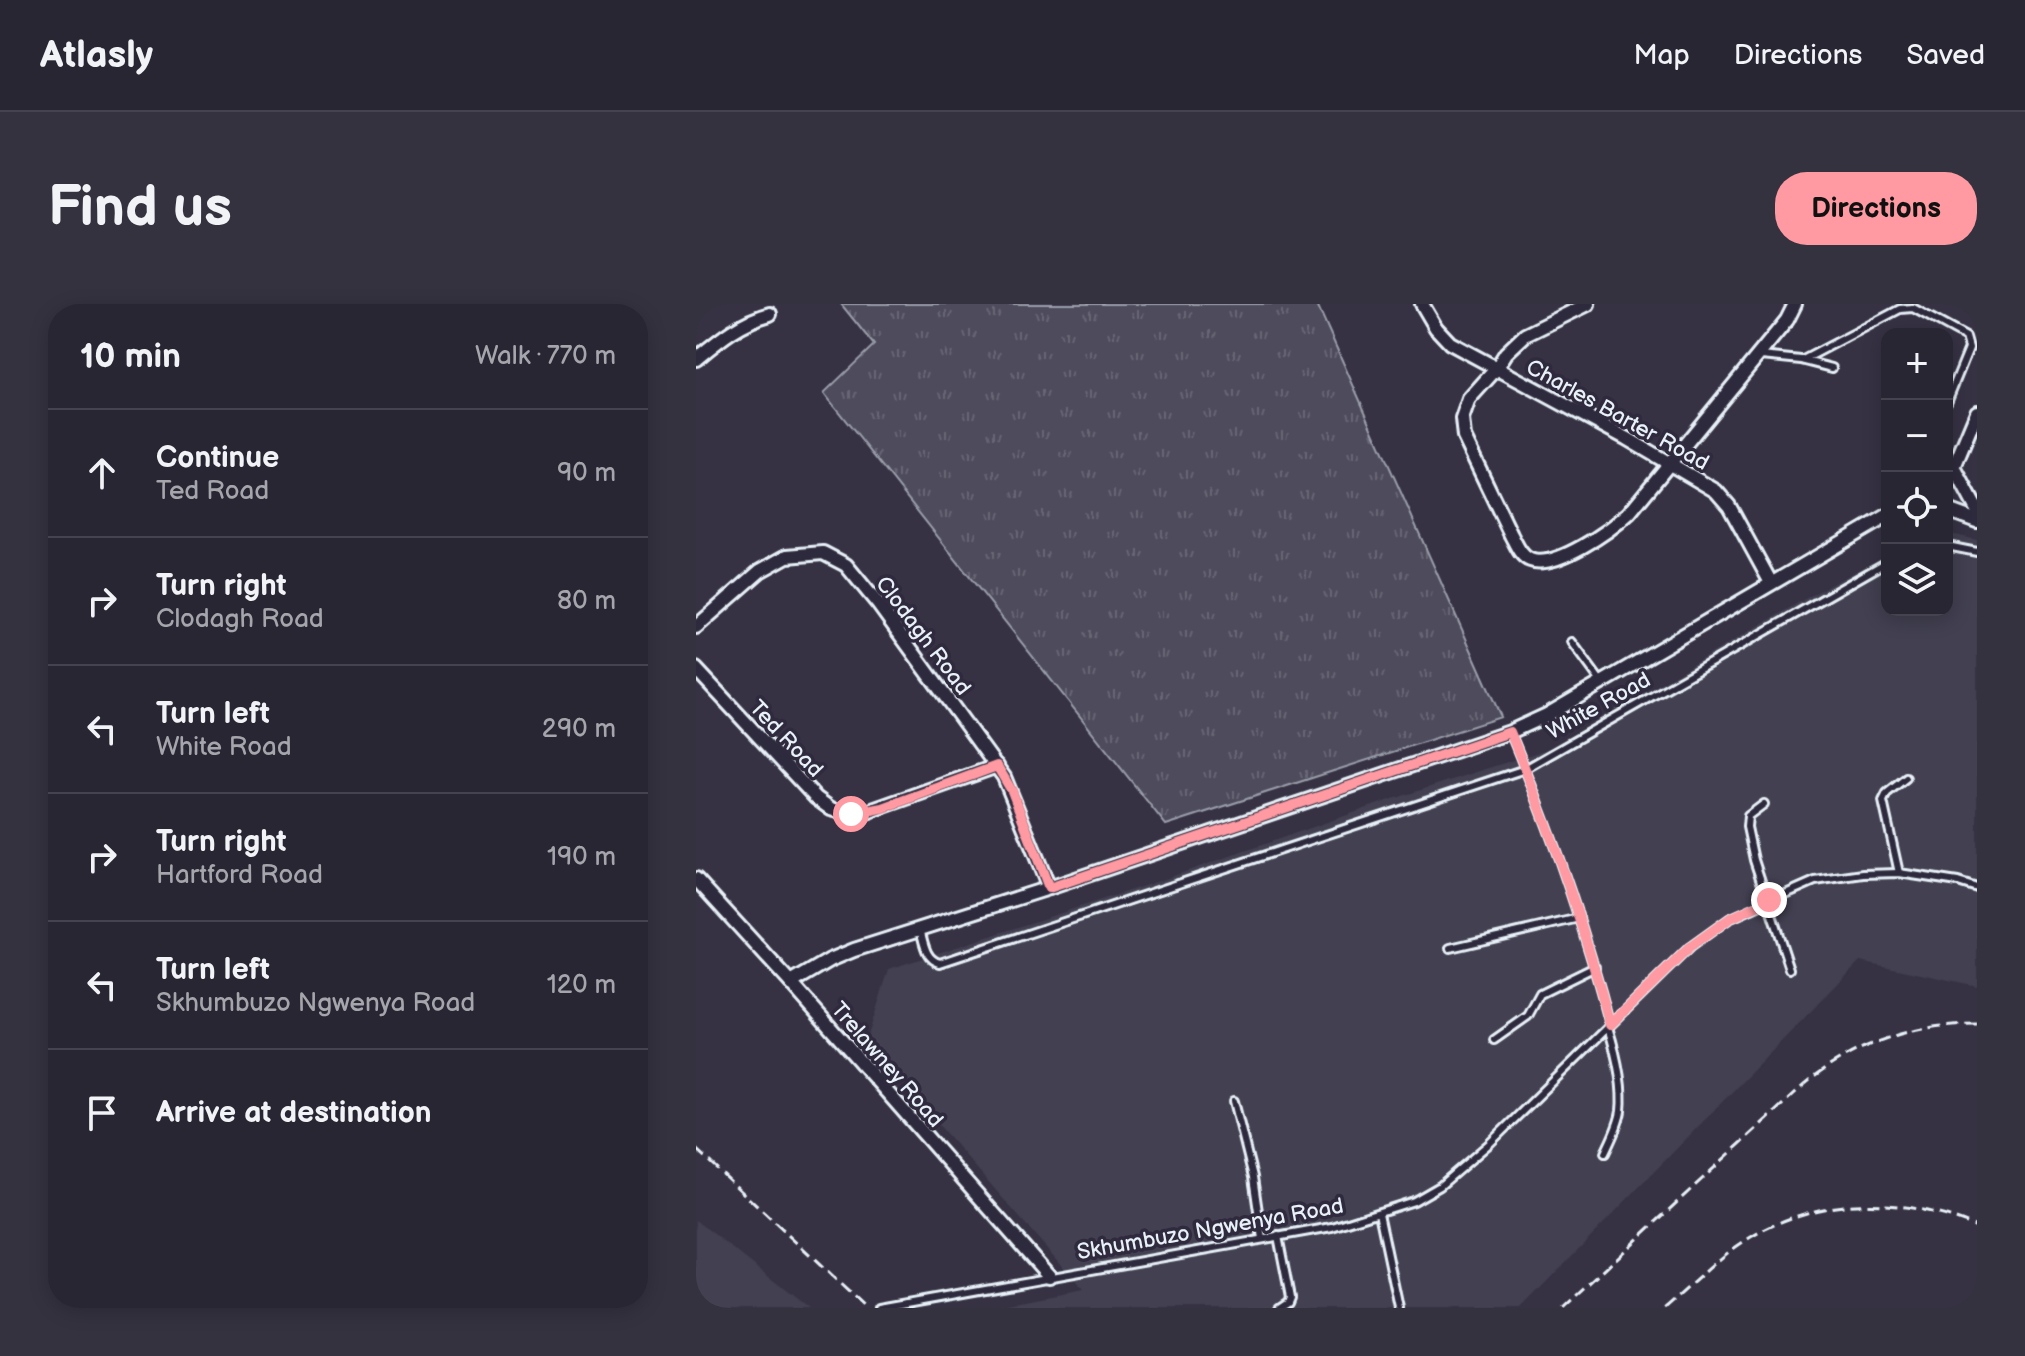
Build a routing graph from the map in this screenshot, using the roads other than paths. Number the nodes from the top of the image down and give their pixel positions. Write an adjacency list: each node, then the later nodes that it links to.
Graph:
1 (1422, 304): 9 (street, Charles Barter Road)
2 (1588, 304): 9 (street)
3 (1795, 304): 5 (street)
4 (770, 314): 6 (street)
5 (1758, 355): 7 (lane); 12 (street)
6 (696, 359)
7 (1803, 360): 8 (lane); 10 (lane)
8 (1832, 368)
9 (1496, 369): 12 (street, Charles Barter Road); 12 (street)
10 (1948, 400)
11 (1977, 412): 13 (street)
12 (1670, 464): 22 (street, Charles Barter Road)
13 (1953, 464)
14 (1951, 472): 15 (street)
15 (1977, 510)
16 (1953, 512): 18 (street)
17 (1881, 519): 22 (street, White Road)
18 (1977, 521)
19 (1953, 547): 20 (lane)
20 (1977, 552)
21 (1881, 566): 29 (lane, White Road)
22 (1771, 583): 26 (street, White Road)
23 (696, 627): 28 (street, Clodagh Road)
24 (1572, 642): 26 (lane)
25 (696, 669): 28 (street, Ted Road)
26 (1602, 683): 27 (street, White Road)
27 (1510, 732): 29 (lane); 34 (street, White Road)
28 (997, 766): 34 (street, Clodagh Road)
29 (1525, 769): 37 (lane); 38 (lane, White Road)
30 (1906, 778): 32 (lane)
31 (1764, 804): 36 (lane)
32 (1899, 873): 35 (lane, Skhumbuzo Ngwenya Road); 36 (lane, Skhumbuzo Ngwenya Road)
33 (696, 879): 42 (street, Trelawney Road)
34 (1049, 888): 38 (street, White Road)
35 (1977, 888)
36 (1769, 900): 41 (lane); 43 (lane, Skhumbuzo Ngwenya Road)
37 (1579, 918): 39 (lane); 40 (lane)
38 (920, 928): 42 (street, White Road)
39 (1450, 948)
40 (1595, 967): 43 (lane); 44 (lane)
41 (1790, 969)
42 (791, 983): 50 (street, Trelawney Road)
43 (1609, 1026): 46 (lane); 47 (lane, Skhumbuzo Ngwenya Road)
44 (1494, 1040)
45 (1234, 1101): 49 (lane)
46 (1605, 1153)
47 (1379, 1213): 48 (lane, Skhumbuzo Ngwenya Road); 53 (lane)
48 (1278, 1236): 49 (lane, Skhumbuzo Ngwenya Road); 52 (lane)
49 (1262, 1239): 50 (lane, Skhumbuzo Ngwenya Road)
50 (1049, 1276): 51 (lane, Skhumbuzo Ngwenya Road)
51 (879, 1308)
52 (1279, 1308)
53 (1399, 1308)

